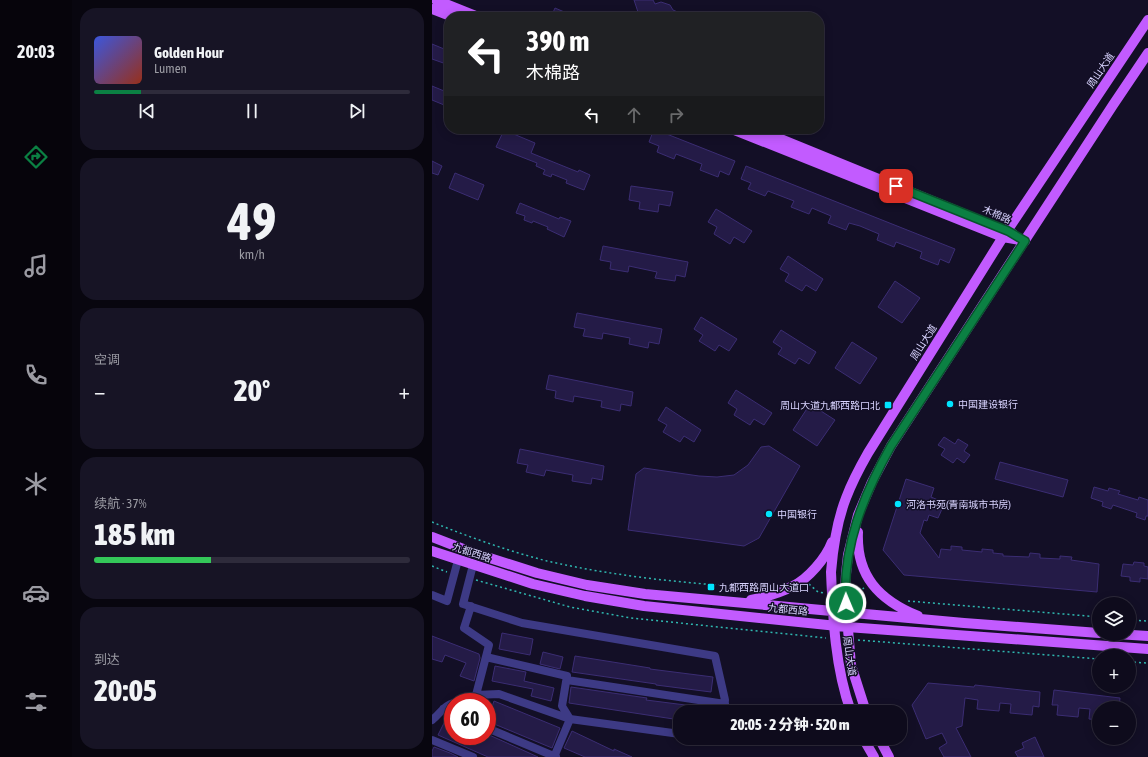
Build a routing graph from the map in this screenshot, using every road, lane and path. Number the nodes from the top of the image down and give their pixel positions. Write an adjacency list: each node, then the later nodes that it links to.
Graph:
1 (436, 0): 3 (main road)
2 (432, 9): 4 (main road)
3 (466, 12)
4 (444, 14)
5 (1148, 20): 9 (main road, 周山大道)
6 (1148, 53): 10 (main road, 周山大道)
7 (745, 134): 9 (main road, 木棉路)
8 (768, 134): 9 (main road, 木棉路)
9 (1006, 234): 10 (main road, 木棉路); 12 (main road, 周山大道)
10 (1025, 241): 11 (main road, 周山大道)
11 (858, 515): 19 (main road); 22 (main road, 周山大道)
12 (840, 518): 18 (main road); 21 (main road, 周山大道)
13 (432, 522): 20 (path)
14 (432, 537): 25 (main road, 九都西路)
15 (432, 551): 16 (main road, 九都西路)
16 (458, 560): 17 (main road, 九都西路); 23 (lane)
17 (472, 565): 26 (lane); 33 (main road, 九都西路)
18 (803, 578): 21 (path); 25 (main road)
19 (872, 583): 22 (path); 30 (main road)
20 (770, 588)
21 (832, 593): 27 (main road, 周山大道)
22 (845, 594): 28 (main road, 周山大道)
23 (432, 595)
24 (903, 599): 29 (path)
25 (743, 603): 27 (main road, 九都西路)
26 (471, 606): 39 (lane); 46 (lane)
27 (833, 611): 28 (main road, 九都西路); 33 (main road, 周山大道)
28 (847, 613): 30 (main road, 九都西路); 34 (main road, 周山大道)
29 (1092, 616)
30 (929, 620): 35 (main road, 九都西路)
31 (1136, 620): 32 (path)
32 (1148, 621)
33 (834, 626): 34 (main road, 九都西路); 47 (main road, 周山大道)
34 (848, 627): 38 (main road, 九都西路); 48 (main road, 周山大道)
35 (1092, 632)
36 (1136, 635): 37 (main road)
37 (1148, 636)
38 (1148, 649)
39 (486, 657): 42 (lane); 43 (lane)
40 (1136, 662): 41 (path)
41 (1148, 663)
42 (566, 680): 45 (lane); 50 (lane)
43 (477, 693)
44 (496, 694): 50 (lane)
45 (707, 705)
46 (724, 705)
47 (848, 705)
48 (864, 705)
49 (443, 709): 51 (lane)
50 (570, 719): 53 (lane); 58 (lane)
51 (432, 720)
52 (496, 732): 58 (lane)
53 (673, 733)
54 (432, 740): 57 (lane)
55 (867, 745): 59 (main road)
56 (883, 745): 60 (main road)
57 (473, 757)
58 (554, 757)
59 (874, 757)
60 (889, 757)

